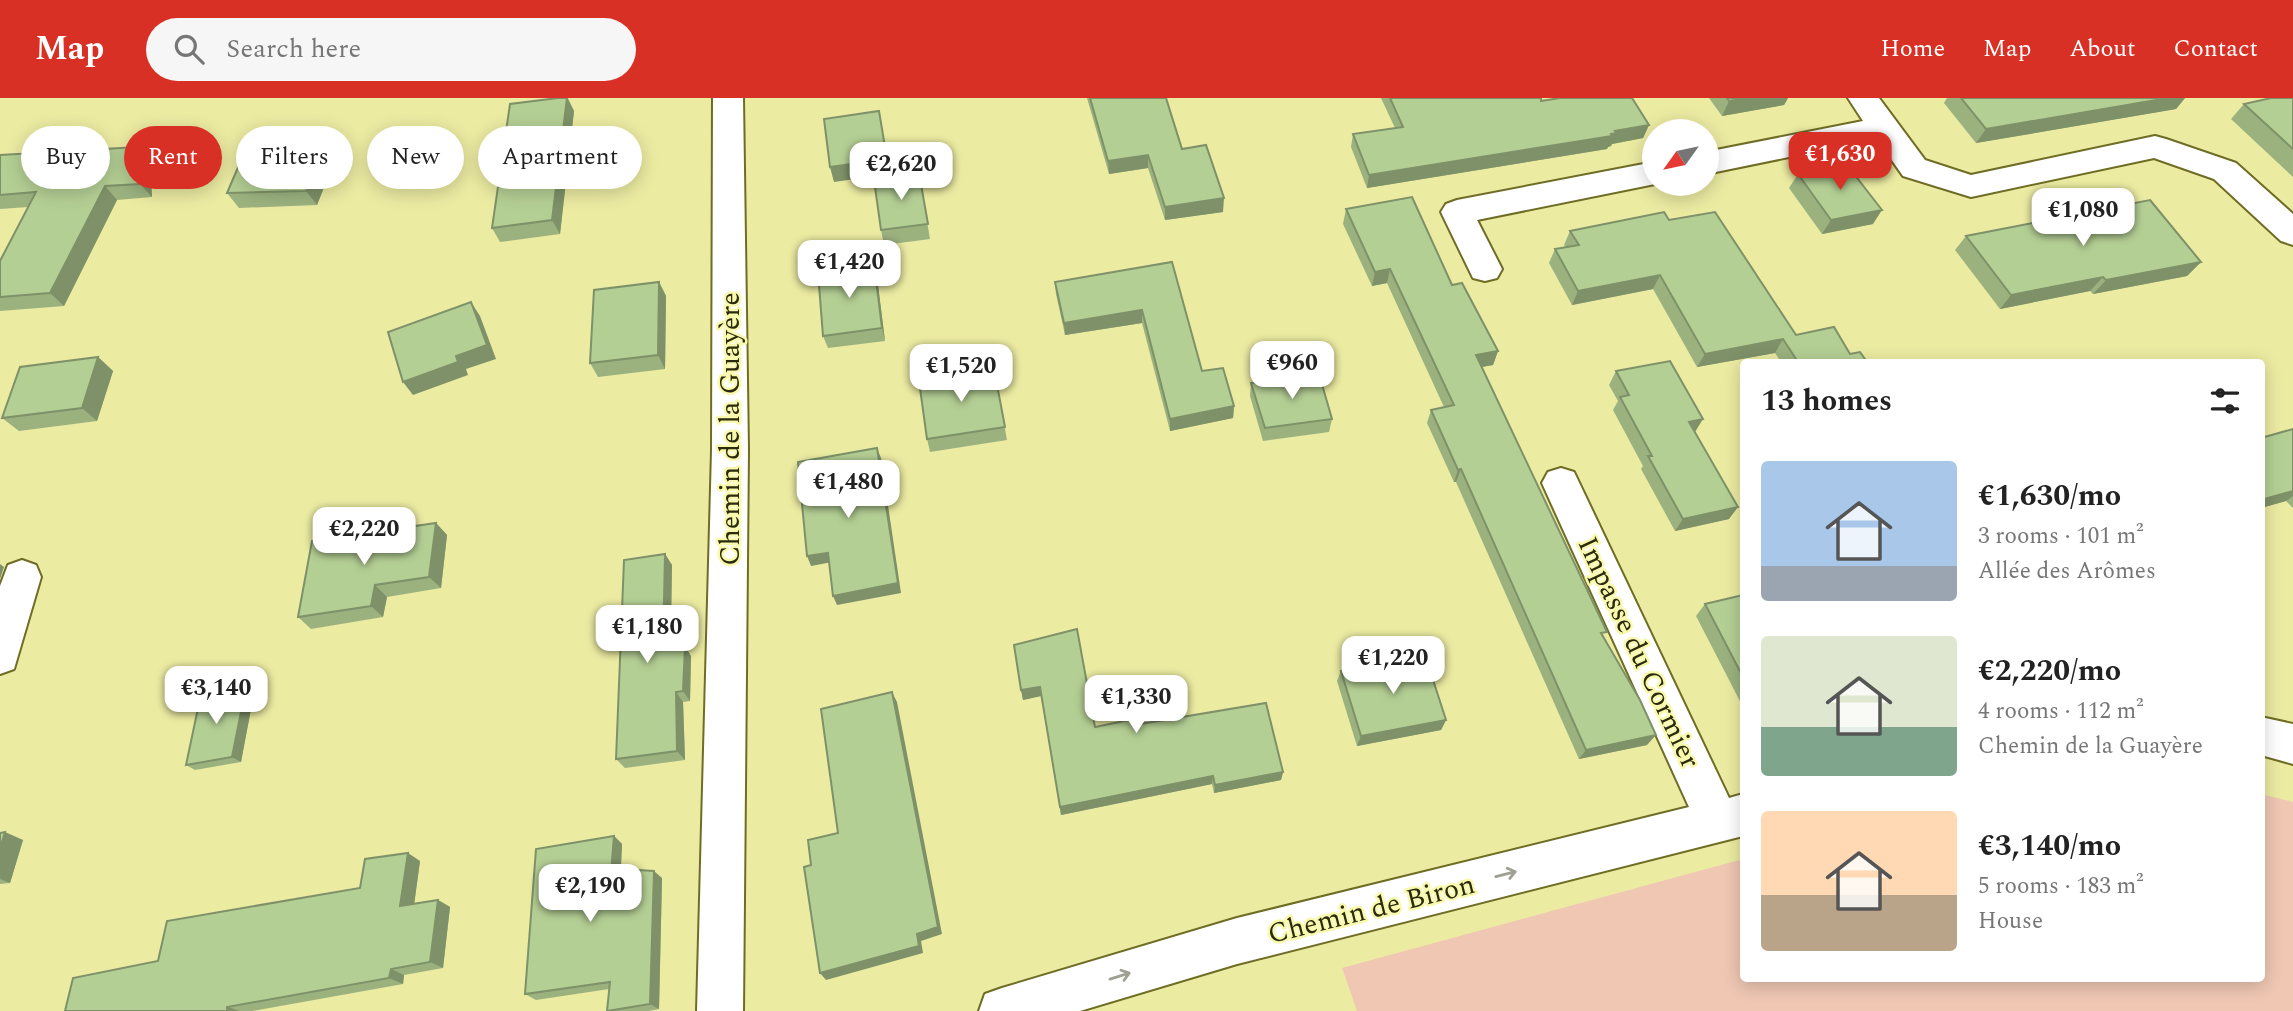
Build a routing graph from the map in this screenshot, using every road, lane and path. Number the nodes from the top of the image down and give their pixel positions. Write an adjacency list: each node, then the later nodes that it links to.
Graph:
1 (729, 98): 14 (street, Chemin de la Guayère)
2 (1863, 98): 3 (street)
3 (1884, 127): 4 (street); 6 (street)
4 (1719, 160)
5 (1642, 175): 7 (street)
6 (2293, 233)
7 (1485, 269)
8 (1561, 483): 13 (street, Impasse du Cormier)
9 (22, 577): 10 (street)
10 (0, 656)
11 (2265, 737): 12 (street)
12 (2293, 744)
13 (1730, 818): 15 (street, Chemin de Biron, one-way to 13)
14 (720, 1011)
15 (1002, 1011)

